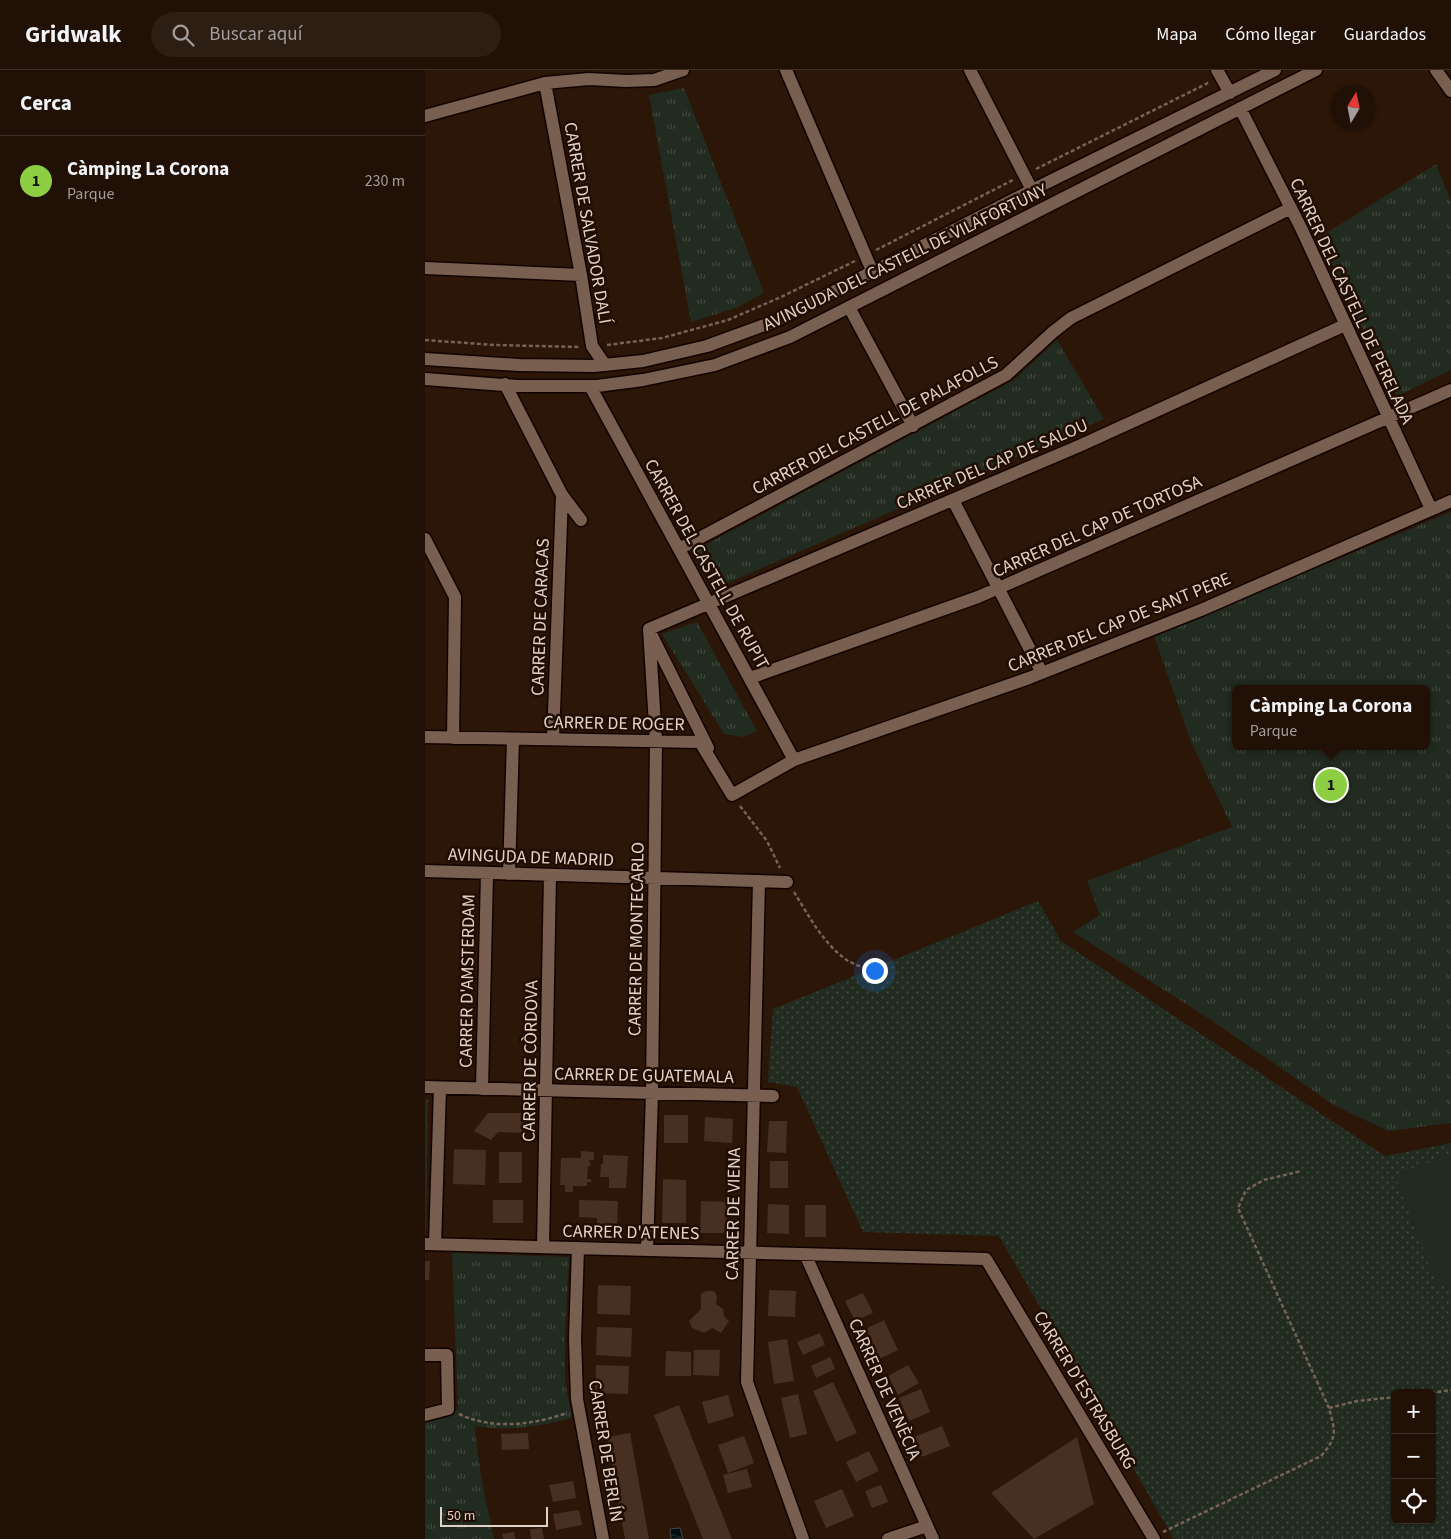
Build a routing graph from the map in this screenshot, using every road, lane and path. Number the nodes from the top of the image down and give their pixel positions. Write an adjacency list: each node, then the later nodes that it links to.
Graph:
1 (683, 70): 9 (street)
2 (786, 70): 18 (street)
3 (970, 70): 15 (street)
4 (1275, 70): 12 (street, AVINGUDA DEL CASTELL DE VILAFORTUNY)
5 (1316, 70): 13 (street, AVINGUDA DEL CASTELL DE VILAFORTUNY)
6 (1436, 70): 11 (street)
7 (1445, 70): 10 (street)
8 (1219, 73): 12 (street); 15 (path)
9 (545, 84): 14 (street); 21 (street, CARRER DE SALVADOR DALÍ)
10 (1451, 86)
11 (1451, 91)
12 (1230, 93): 16 (street, AVINGUDA DEL CASTELL DE VILAFORTUNY)
13 (1240, 108): 17 (street, CARRER DEL CASTELL DE PERELADA); 22 (street, AVINGUDA DEL CASTELL DE VILAFORTUNY)
14 (425, 116)
15 (1024, 175): 16 (street); 18 (path)
16 (1032, 190): 20 (street, AVINGUDA DEL CASTELL DE VILAFORTUNY)
17 (1291, 208): 23 (street, CARRER DEL CASTELL DE PERELADA); 33 (street, CARRER DEL CASTELL DE PALAFOLLS)
18 (866, 256): 20 (street); 25 (path)
19 (425, 268): 21 (street)
20 (873, 273): 27 (street, AVINGUDA DEL CASTELL DE VILAFORTUNY)
21 (581, 275): 25 (street, CARRER DE SALVADOR DALÍ)
22 (849, 307): 30 (street, AVINGUDA DEL CASTELL DE VILAFORTUNY); 33 (street)
23 (1345, 325): 32 (street, CARRER DEL CASTELL DE PERELADA); 35 (street, CARRER DEL CAP DE SALOU)
24 (425, 340): 25 (path)
25 (591, 346): 27 (street, CARRER DE SALVADOR DALÍ)
26 (425, 359): 27 (street, AVINGUDA DEL CASTELL DE VILAFORTUNY)
27 (605, 365)
28 (425, 379): 29 (street, AVINGUDA DEL CASTELL DE VILAFORTUNY)
29 (505, 384): 30 (street, AVINGUDA DEL CASTELL DE VILAFORTUNY); 34 (street)
30 (590, 386): 40 (street, CARRER DEL CASTELL DE RUPIT)
31 (1451, 390): 32 (street, CARRER DEL CAP DE TORTOSA)
32 (1388, 417): 37 (street, CARRER DEL CASTELL DE PERELADA); 41 (street, CARRER DEL CAP DE TORTOSA)
33 (913, 426): 40 (street, CARRER DEL CASTELL DE PALAFOLLS)
34 (562, 495): 38 (street); 49 (street, CARRER DE CARACAS)
35 (953, 500): 41 (street); 42 (street, CARRER DEL CAP DE SALOU)
36 (1451, 501): 37 (street, CARRER DEL CAP DE SANT PERE)
37 (1431, 508): 44 (street, CARRER DEL CAP DE SANT PERE)
38 (581, 520)
39 (425, 539): 47 (street)
40 (679, 549): 42 (street, CARRER DEL CASTELL DE RUPIT)
41 (998, 588): 44 (street); 45 (street, CARRER DEL CAP DE TORTOSA)
42 (709, 604): 43 (street, CARRER DEL CAP DE SALOU); 45 (street, CARRER DEL CASTELL DE RUPIT)
43 (649, 630): 50 (street, CARRER DE MONTECARLO); 52 (street)
44 (1042, 673): 51 (street, CARRER DEL CAP DE SANT PERE)
45 (750, 678): 51 (street, CARRER DEL CASTELL DE RUPIT)
46 (425, 737): 47 (street, CARRER DE ROGER)
47 (453, 738): 48 (street, CARRER DE ROGER)
48 (513, 739): 49 (street, CARRER DE ROGER); 55 (street)
49 (553, 740): 50 (street, CARRER DE ROGER)
50 (656, 741): 52 (street, CARRER DE ROGER); 57 (street, CARRER DE MONTECARLO)
51 (794, 760): 52 (street)
52 (732, 795): 59 (path)
53 (425, 871): 54 (street, AVINGUDA DE MADRID)
54 (487, 873): 55 (street, AVINGUDA DE MADRID); 63 (street, CARRER D'AMSTERDAM)
55 (509, 874): 56 (street, AVINGUDA DE MADRID)
56 (550, 875): 57 (street, AVINGUDA DE MADRID); 64 (street, CARRER DE CÒRDOVA)
57 (655, 878): 58 (street, AVINGUDA DE MADRID); 65 (street, CARRER DE MONTECARLO)
58 (759, 881): 59 (street, AVINGUDA DE MADRID); 66 (street, CARRER DE VIENA)
59 (787, 882): 60 (path)
60 (884, 973)
61 (425, 1087): 62 (street, CARRER DE GUATEMALA)
62 (440, 1088): 63 (street, CARRER DE GUATEMALA); 69 (street)
63 (482, 1089): 64 (street, CARRER DE GUATEMALA)
64 (547, 1090): 65 (street, CARRER DE GUATEMALA); 70 (street, CARRER DE CÒRDOVA)
65 (652, 1093): 66 (street, CARRER DE GUATEMALA); 72 (street, CARRER DE MONTECARLO)
66 (754, 1095): 67 (street, CARRER DE GUATEMALA); 73 (street, CARRER DE VIENA)
67 (773, 1096)
68 (1301, 1171): 80 (path)
69 (430, 1244): 70 (street, CARRER D'ATENES)
70 (543, 1247): 71 (street, CARRER D'ATENES)
71 (578, 1248): 72 (street, CARRER D'ATENES); 82 (street, CARRER DE BERLÍN)
72 (647, 1250): 73 (street, CARRER D'ATENES)
73 (750, 1252): 74 (street, CARRER D'ATENES); 87 (street, CARRER DE VIENA)
74 (805, 1254): 75 (street, CARRER D'ATENES); 84 (street, CARRER DE VENÈCIA)
75 (986, 1259): 85 (street, CARRER D'ESTRASBURG)
76 (425, 1355): 81 (street)
77 (1451, 1390): 78 (path)
78 (1436, 1392)
79 (1391, 1397): 80 (path)
80 (1329, 1408): 85 (path)
81 (448, 1409): 82 (path); 83 (street)
82 (579, 1409): 86 (street, CARRER DE BERLÍN)
83 (425, 1416)
84 (927, 1526): 88 (street); 89 (street, CARRER DE VENÈCIA)
85 (1154, 1538)
86 (603, 1539)
87 (803, 1539)
88 (888, 1539)
89 (933, 1539)

